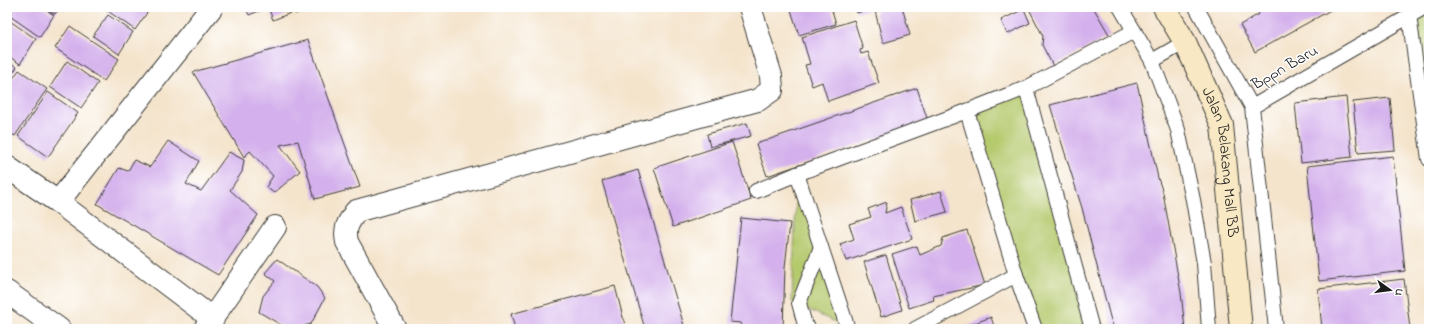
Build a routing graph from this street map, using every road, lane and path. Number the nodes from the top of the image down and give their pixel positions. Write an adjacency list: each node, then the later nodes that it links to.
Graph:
1 (212, 7): 18 (street)
2 (750, 7): 25 (street)
3 (1120, 7): 8 (lane)
4 (1164, 7): 9 (main road, Jalan Belakang Mall BB)
5 (1196, 7): 12 (lane)
6 (1425, 7): 7 (lane, Bppn Baru)
7 (1408, 16): 12 (lane, Bppn Baru); 14 (lane)
8 (1134, 31): 10 (lane); 11 (lane)
9 (1185, 42): 10 (lane); 32 (main road, Jalan Belakang Mall BB)
10 (1152, 61): 31 (lane)
11 (1026, 88): 13 (lane); 30 (lane)
12 (1252, 107): 33 (lane, Bppn Baru)
13 (967, 111): 16 (lane); 21 (lane)
14 (1429, 159)
15 (7, 167): 18 (street)
16 (798, 174): 17 (lane); 20 (lane)
17 (756, 191)
18 (58, 202): 23 (street)
19 (275, 226): 23 (street)
20 (821, 246): 26 (lane); 27 (lane)
21 (1016, 275): 28 (lane); 29 (lane)
22 (7, 292): 24 (street)
23 (209, 324)
24 (60, 329)
25 (395, 329)
26 (809, 329)
27 (848, 329)
28 (915, 329)
29 (1035, 329)
30 (1092, 329)
31 (1209, 329)
32 (1241, 329)
33 (1276, 329)

